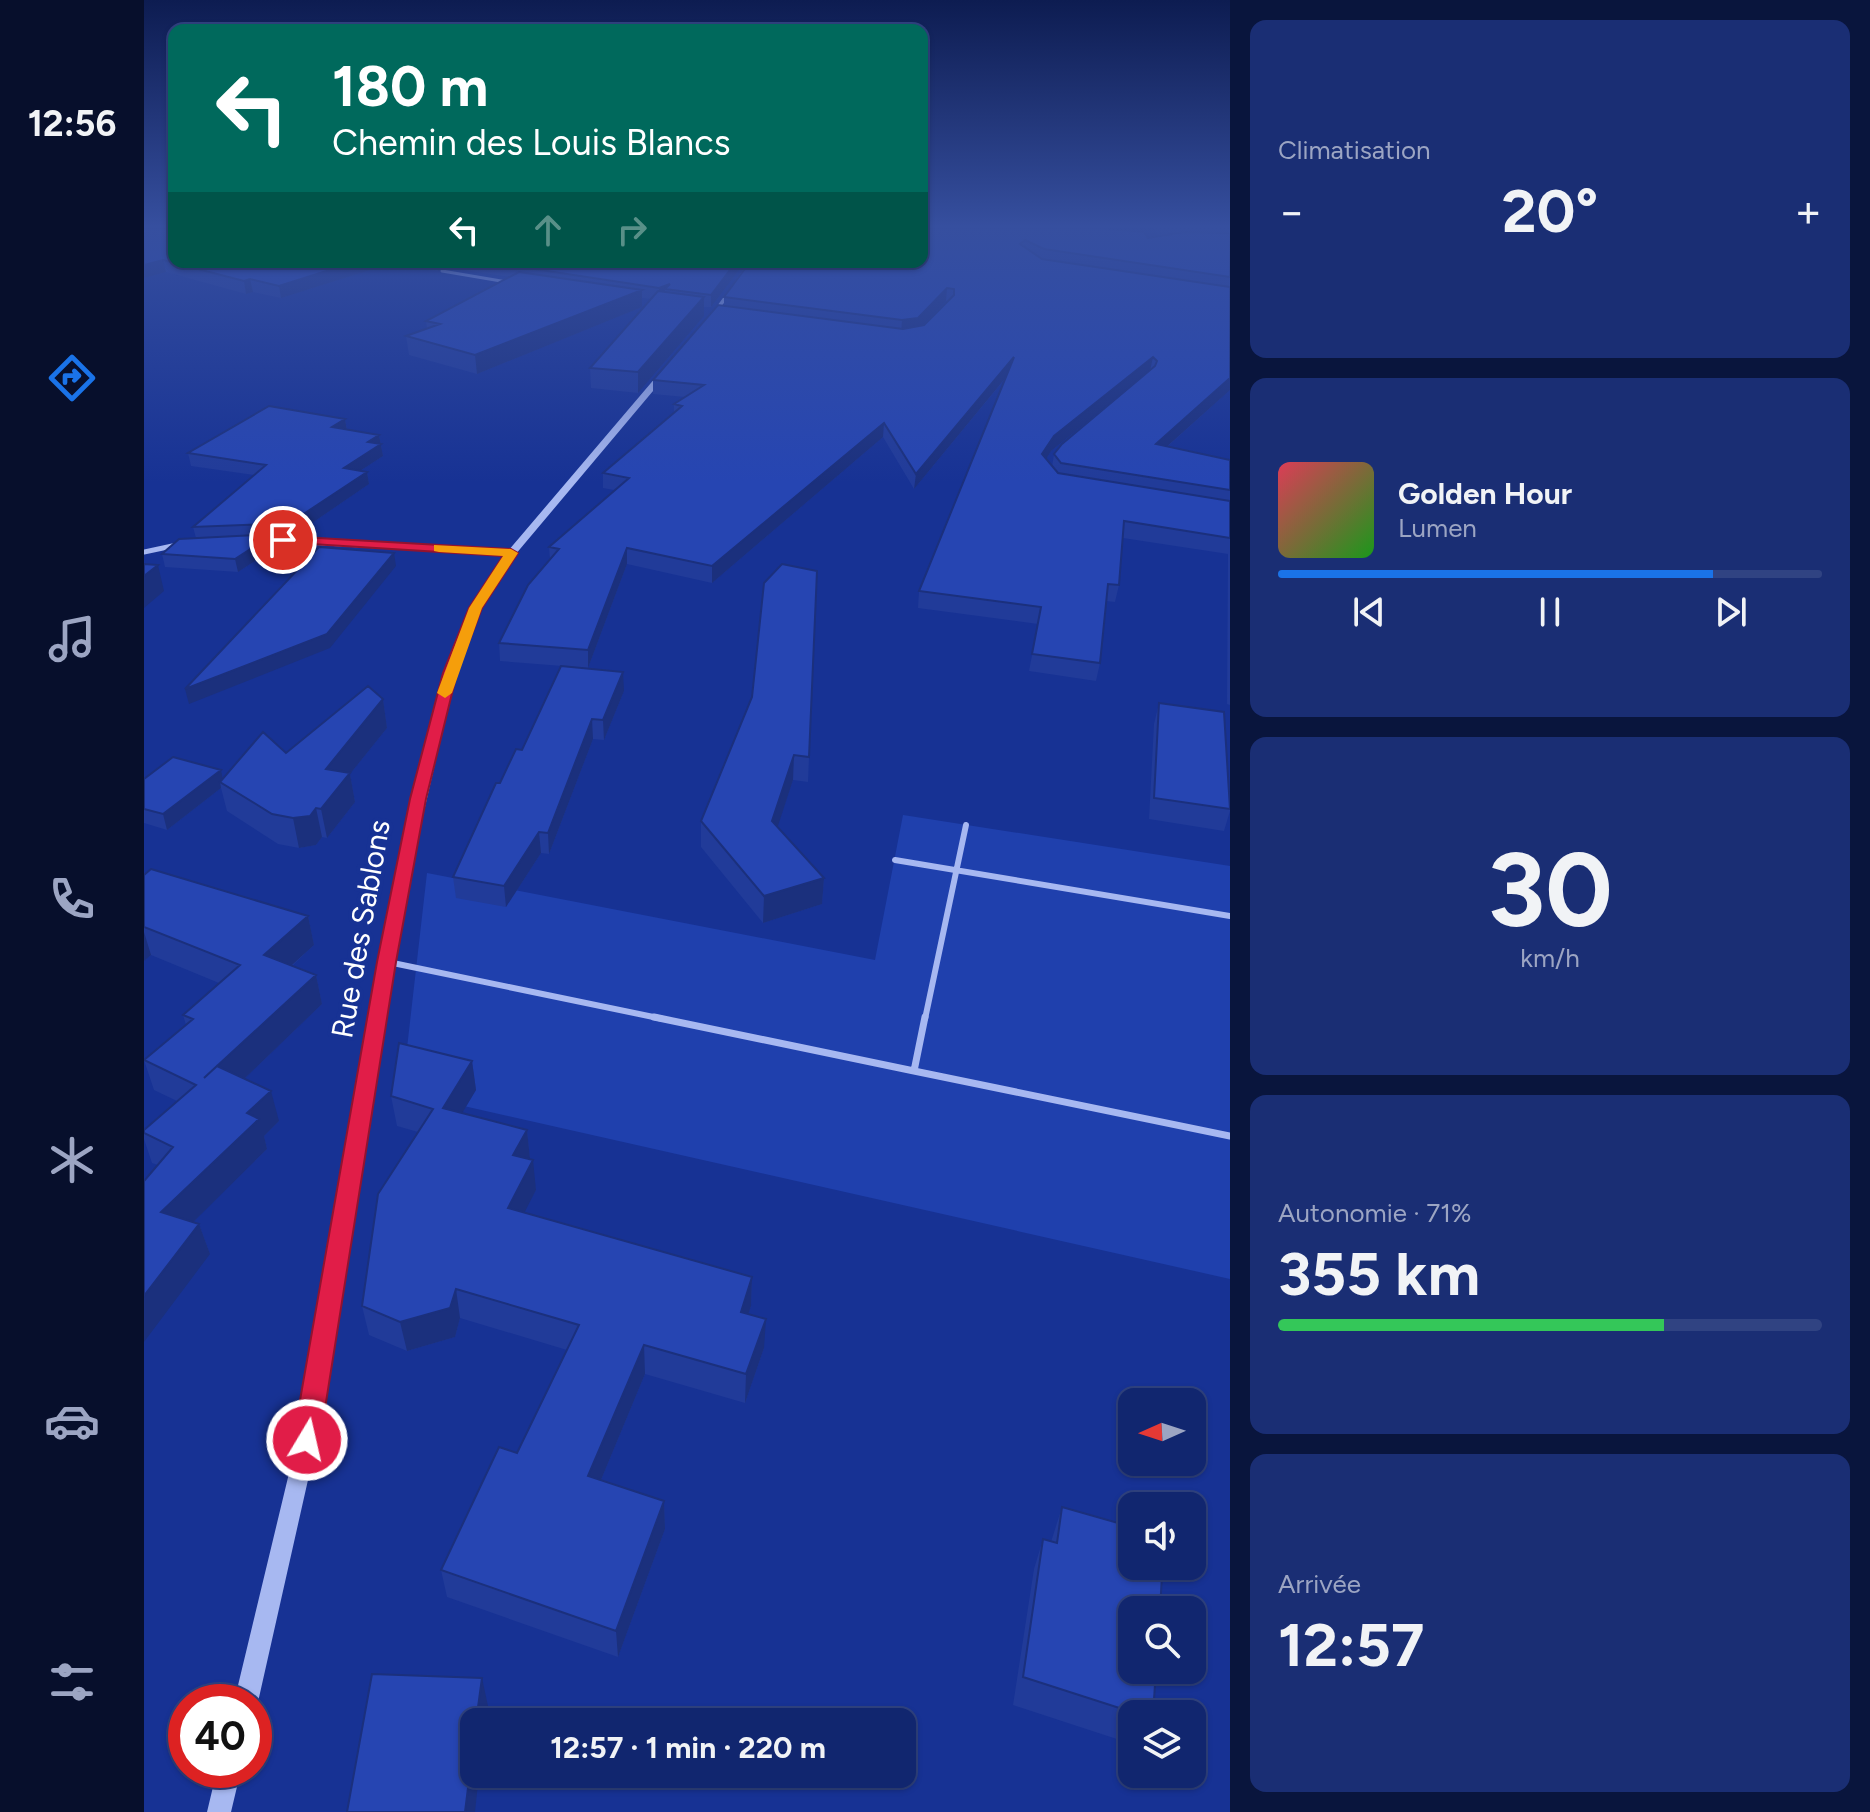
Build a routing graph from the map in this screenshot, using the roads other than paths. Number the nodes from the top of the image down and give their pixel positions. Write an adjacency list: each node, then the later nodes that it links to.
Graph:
1 (708, 313): 2 (street)
2 (697, 334)
3 (671, 364): 7 (street, Rue des Sablons)
4 (267, 540): 7 (lane)
5 (191, 544): 6 (lane)
6 (144, 552)
7 (511, 553): 12 (street, Rue des Sablons)
8 (966, 825): 10 (lane)
9 (895, 860): 10 (lane)
10 (955, 869): 11 (lane); 13 (lane)
11 (1230, 916)
12 (387, 962): 13 (lane); 15 (street, Rue des Sablons)
13 (914, 1071): 14 (lane)
14 (1230, 1136)
15 (250, 1684)
16 (225, 1788): 17 (street)
17 (219, 1812)

